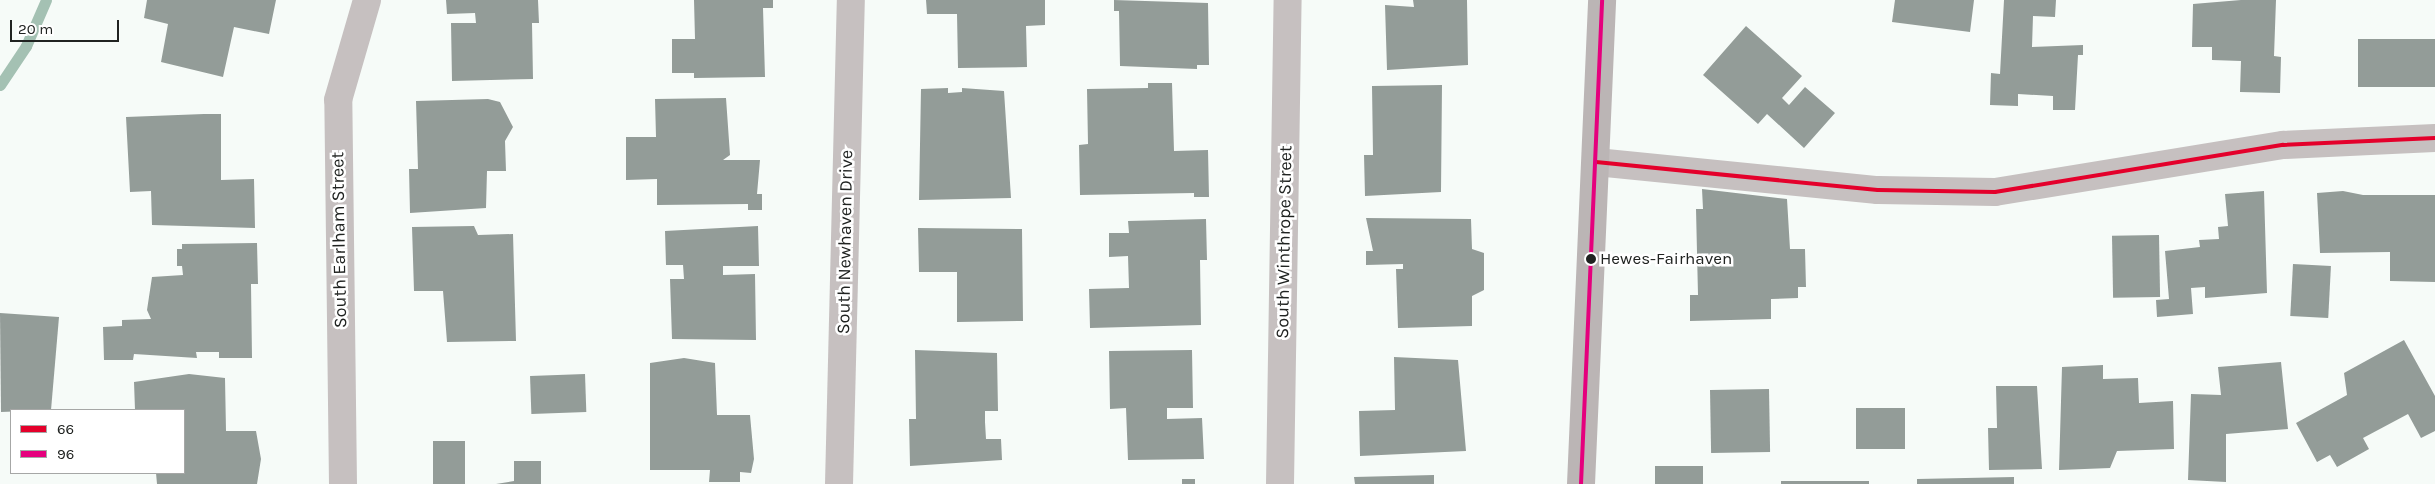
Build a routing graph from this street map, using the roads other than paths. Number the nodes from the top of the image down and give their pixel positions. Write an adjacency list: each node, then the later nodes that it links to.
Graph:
1 (367, 0): 7 (street, South Earlham Street)
2 (851, 0): 8 (street, South Newhaven Drive)
3 (1288, 0): 9 (street, South Winthrope Street)
4 (1602, 0): 6 (main road)
5 (2435, 138): 6 (street)
6 (1596, 162): 10 (main road)
7 (343, 484)
8 (839, 484)
9 (1280, 484)
10 (1581, 484)

